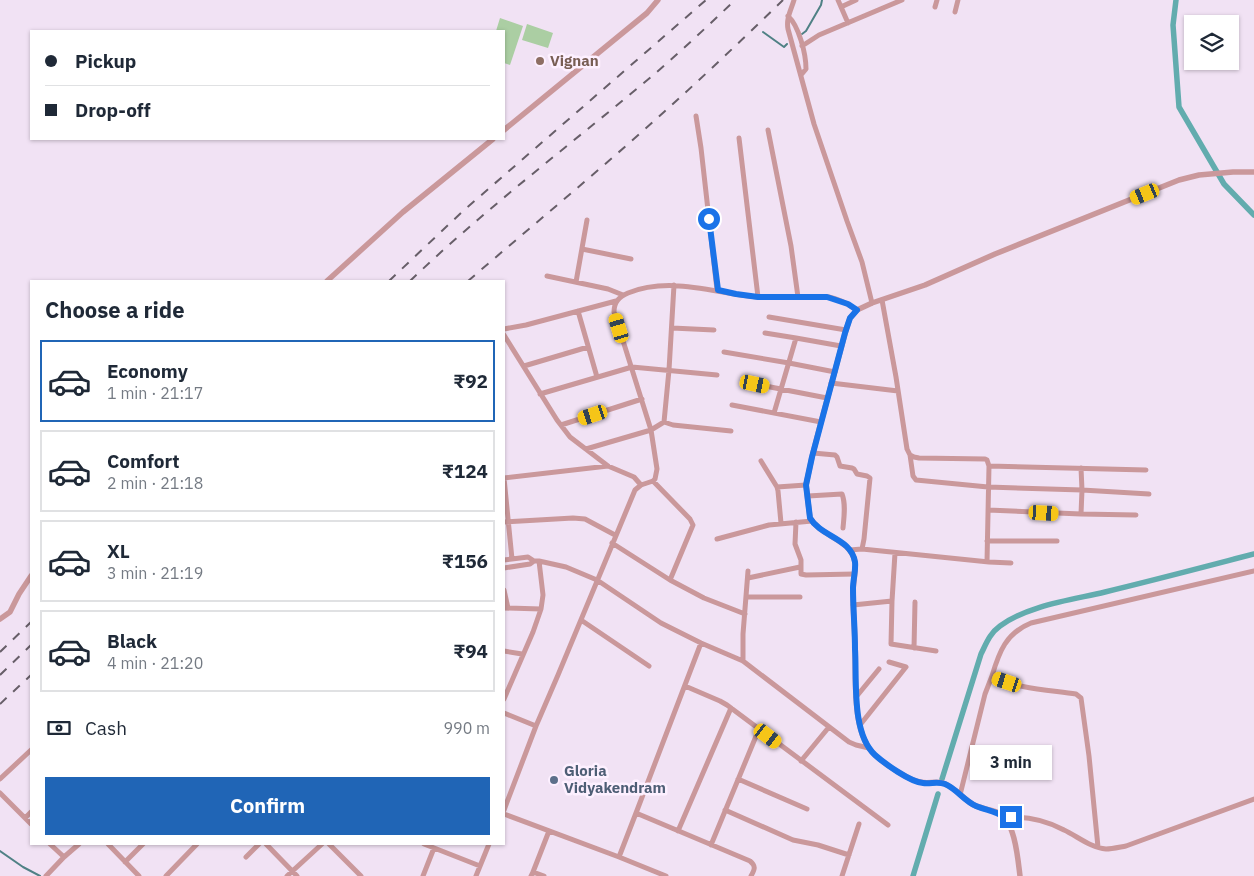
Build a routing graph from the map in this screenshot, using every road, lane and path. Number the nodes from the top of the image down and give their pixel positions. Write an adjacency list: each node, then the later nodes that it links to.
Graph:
1 (658, 0): 16 (street)
2 (794, 0): 11 (street)
3 (838, 0): 8 (street)
4 (856, 0): 8 (street)
5 (937, 0): 9 (street)
6 (958, 0): 10 (street)
7 (899, 1): 12 (street)
8 (841, 6): 12 (street)
9 (935, 8)
10 (955, 12)
11 (788, 16): 13 (street); 14 (street)
12 (848, 23): 13 (street)
13 (802, 46): 14 (street)
14 (801, 75): 34 (street)
15 (696, 116): 28 (street)
16 (505, 129)
17 (768, 130): 31 (street)
18 (739, 138): 30 (street)
19 (492, 140): 25 (street)
20 (1254, 173): 32 (street)
21 (586, 220): 22 (street)
22 (582, 249): 23 (street); 26 (street)
23 (630, 259)
24 (547, 276): 26 (street)
25 (328, 280)
26 (576, 282): 29 (street)
27 (674, 286): 28 (street); 29 (street); 38 (street)
28 (718, 290): 30 (street)
29 (623, 295): 33 (street)
30 (758, 297): 31 (street)
31 (798, 297): 35 (street)
32 (882, 300): 34 (street); 58 (street)
33 (616, 302): 36 (street); 50 (street)
34 (872, 303): 35 (street)
35 (857, 310): 41 (street)
36 (578, 311): 39 (street); 46 (street)
37 (769, 317): 41 (street)
38 (672, 328): 40 (street); 51 (street)
39 (505, 329)
40 (714, 330)
41 (846, 330): 45 (street)
42 (765, 333): 44 (street)
43 (505, 337): 49 (street)
44 (796, 338): 45 (street); 48 (street)
45 (841, 346): 52 (street)
46 (588, 347): 49 (street); 54 (street)
47 (724, 352): 48 (street)
48 (789, 363): 52 (street); 57 (street)
49 (524, 366): 59 (street)
50 (632, 367): 51 (street); 54 (street); 61 (street)
51 (669, 370): 53 (street); 64 (street)
52 (834, 372): 55 (street)
53 (717, 374)
54 (597, 377): 59 (street)
55 (831, 383): 58 (street); 60 (street)
56 (755, 384): 57 (street)
57 (781, 389): 60 (street); 63 (street)
58 (898, 391): 71 (street)
59 (540, 394): 66 (street)
60 (827, 398): 65 (street)
61 (642, 399): 66 (street); 67 (street)
62 (732, 405): 63 (street)
63 (774, 413): 65 (street)
64 (664, 422): 67 (street); 68 (street)
65 (821, 422): 70 (street)
66 (561, 425): 69 (street)
67 (651, 430): 69 (street); 78 (street)
68 (732, 432)
69 (586, 449): 73 (street)
70 (813, 453): 80 (street); 100 (street)
71 (910, 455): 74 (street); 82 (street)
72 (760, 461): 81 (street)
73 (608, 466): 77 (street); 79 (street)
74 (989, 466): 75 (street); 82 (street)
75 (1081, 468): 76 (street); 83 (street)
76 (1146, 470)
77 (505, 478)
78 (653, 481): 79 (street); 116 (street)
79 (641, 485): 95 (street)
80 (806, 485): 81 (street); 85 (street)
81 (777, 487): 93 (street)
82 (988, 487): 83 (street); 87 (street)
83 (1082, 490): 84 (street); 88 (street)
84 (1149, 494)
85 (808, 496): 90 (street); 94 (street)
86 (505, 500): 91 (street)
87 (988, 510): 88 (street); 97 (street)
88 (1081, 514): 89 (street)
89 (1136, 515)
90 (812, 521): 92 (street); 101 (street)
91 (506, 522): 95 (street); 103 (street)
92 (796, 522): 93 (street); 108 (street)
93 (781, 523): 96 (street)
94 (842, 528)
95 (615, 535): 99 (street)
96 (717, 539)
97 (987, 541): 98 (street); 106 (street)
98 (1057, 541)
99 (612, 543): 115 (street); 116 (street)
100 (862, 549): 101 (street); 102 (street)
101 (850, 550): 112 (street)
102 (895, 553): 106 (street); 119 (street)
103 (512, 559): 104 (street); 105 (street)
104 (505, 560)
105 (537, 561): 109 (street); 115 (street); 123 (street)
106 (987, 562): 107 (street)
107 (1011, 563)
108 (800, 567): 112 (street); 114 (street)
109 (505, 568)
110 (748, 571): 114 (street)
111 (1254, 571): 136 (street)
112 (854, 574): 121 (street)
113 (30, 578): 125 (street)
114 (748, 578): 117 (street)
115 (597, 580): 126 (street); 127 (street)
116 (670, 580): 124 (street)
117 (746, 597): 118 (street); 124 (street)
118 (800, 597)
119 (892, 601): 121 (street); 128 (street)
120 (915, 602): 128 (street)
121 (853, 605): 139 (street)
122 (506, 608): 123 (street)
123 (541, 609): 131 (street)
124 (745, 614): 132 (street)
125 (0, 619)
126 (581, 620): 134 (street); 142 (street)
127 (701, 644): 132 (street); 137 (street)
128 (914, 648): 130 (street)
129 (505, 651): 131 (street)
130 (936, 651)
131 (522, 654): 138 (street)
132 (744, 661): 144 (street)
133 (888, 662): 143 (street)
134 (649, 666)
135 (879, 669): 139 (street)
136 (992, 676): 152 (street); 179 (street)
137 (684, 686): 140 (street); 158 (street)
138 (505, 696)
139 (856, 698): 143 (street)
140 (731, 708): 145 (street); 165 (street)
141 (505, 714): 142 (street)
142 (536, 726): 154 (street)
143 (860, 726): 146 (street)
144 (828, 727): 146 (street); 148 (street)
145 (759, 729): 148 (street); 150 (street)
146 (869, 748): 152 (street)
147 (30, 751): 149 (street)
148 (801, 761): 164 (street)
149 (0, 779)
150 (738, 779): 155 (street); 156 (street)
151 (0, 793): 161 (street)
152 (960, 795): 160 (street)
153 (1254, 799): 179 (street)
154 (505, 807)
155 (807, 809)
156 (725, 810): 167 (street); 181 (street)
157 (30, 813): 161 (street)
158 (636, 813): 165 (street); 184 (street)
159 (505, 814): 166 (street)
160 (1004, 817): 179 (street); 202 (street)
161 (25, 818): 162 (street)
162 (30, 823)
163 (859, 824): 181 (street)
164 (888, 824)
165 (678, 830): 167 (street)
166 (549, 832): 184 (street); 189 (street)
167 (711, 844): 200 (street)
168 (51, 845): 183 (street)
169 (78, 845): 183 (street)
170 (109, 845): 185 (street)
171 (142, 845): 185 (street)
172 (196, 845): 192 (street)
173 (258, 845): 182 (street)
174 (267, 845): 187 (street)
175 (321, 845): 187 (street)
176 (330, 845): 195 (street)
177 (426, 845): 180 (street)
178 (489, 845): 186 (street)
179 (1098, 847)
180 (434, 848): 186 (street); 196 (street)
181 (849, 855): 201 (street)
182 (246, 856)
183 (64, 857): 188 (street)
184 (619, 857): 190 (street)
185 (125, 862): 191 (street)
186 (480, 866): 197 (street)
187 (292, 871): 193 (street); 194 (street)
188 (48, 874)
189 (532, 874): 198 (street)
190 (653, 874): 199 (street)
191 (139, 876)
192 (166, 876)
193 (287, 876)
194 (297, 876)
195 (360, 876)
196 (422, 876)
197 (476, 876)
198 (544, 876)
199 (666, 876)
200 (752, 876)
201 (842, 876)
202 (1020, 876)

